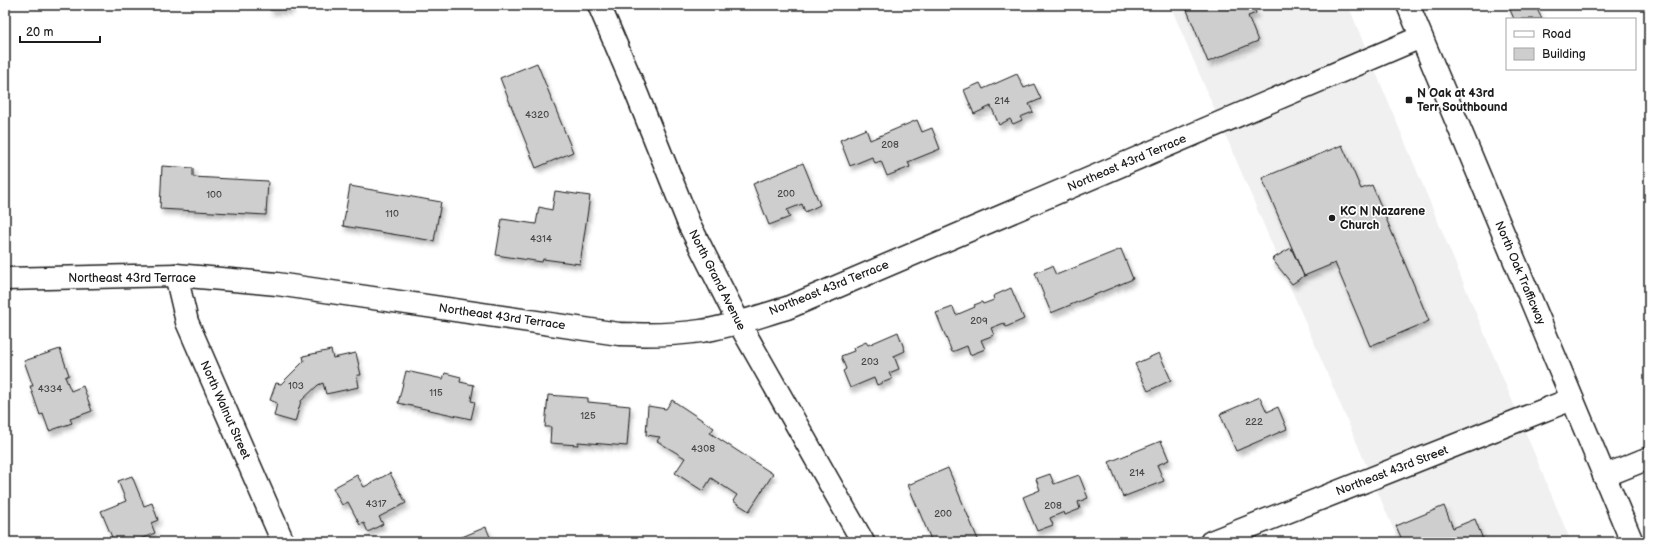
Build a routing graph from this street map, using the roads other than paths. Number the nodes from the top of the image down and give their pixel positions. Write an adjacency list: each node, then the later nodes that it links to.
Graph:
1 (598, 5): 6 (street, North Grand Avenue)
2 (1408, 5): 3 (street, North Oak Trafficway)
3 (1421, 38): 6 (street, Northeast 43rd Terrace); 7 (street, North Oak Trafficway)
4 (176, 275): 5 (street, Northeast 43rd Terrace); 6 (street, Northeast 43rd Terrace); 10 (street, North Walnut Street)
5 (5, 280)
6 (739, 322): 11 (street, North Grand Avenue)
7 (1572, 399): 9 (street, North Oak Trafficway); 12 (street, Northeast 43rd Street)
8 (1649, 458): 9 (street)
9 (1604, 476): 13 (street, North Oak Trafficway)
10 (283, 542)
11 (863, 542)
12 (1211, 542)
13 (1632, 542)

